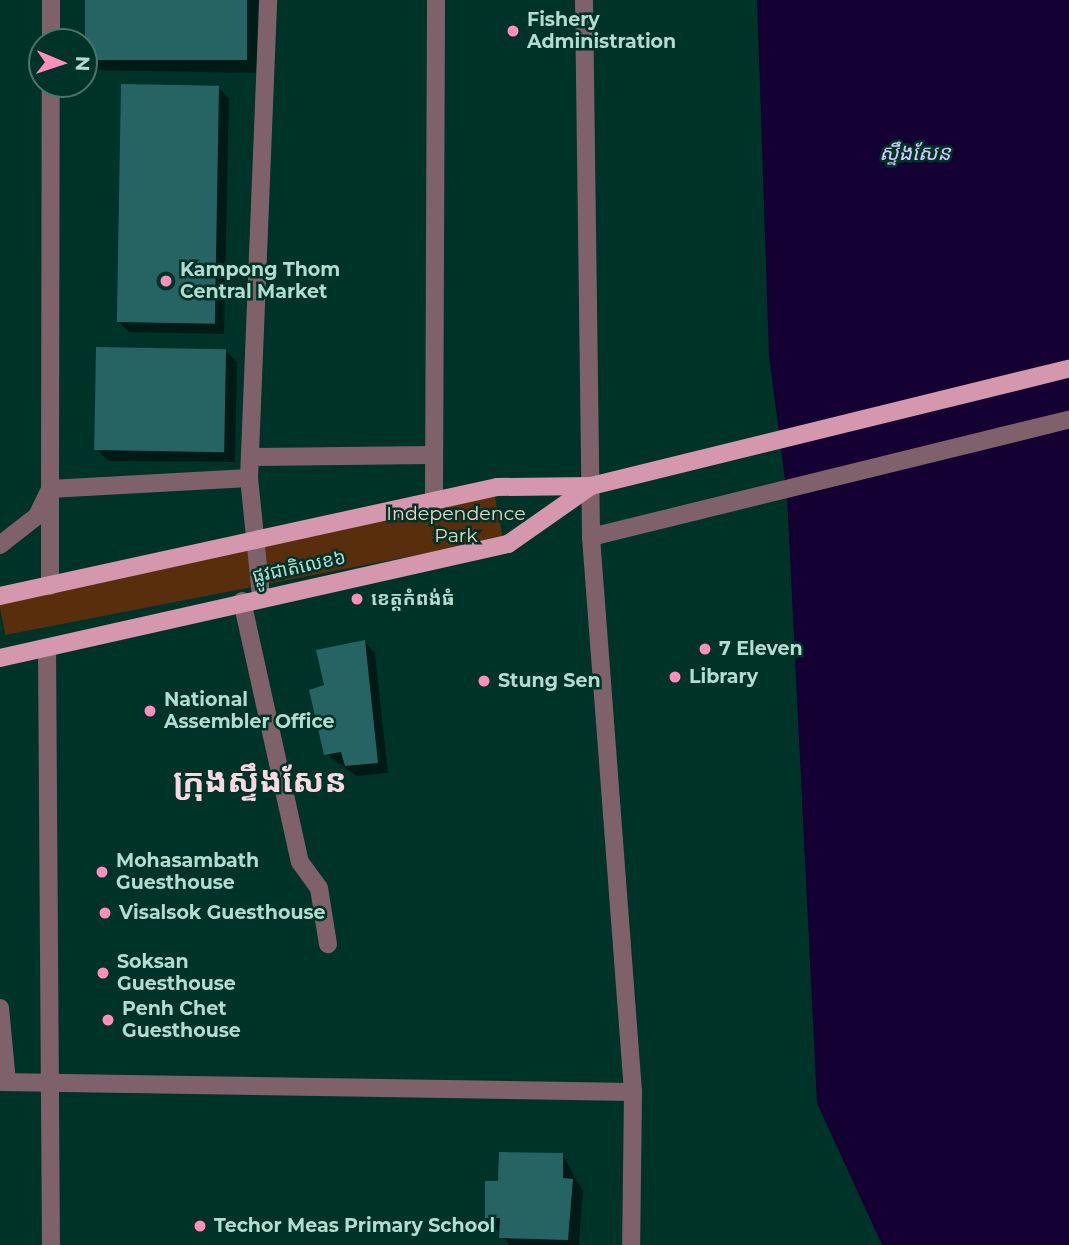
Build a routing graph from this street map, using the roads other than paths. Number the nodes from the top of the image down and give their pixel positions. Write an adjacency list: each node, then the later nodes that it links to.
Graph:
1 (51, 0): 5 (street)
2 (268, 0): 10 (street)
3 (436, 0): 9 (street)
4 (584, 0): 12 (street)
5 (51, 28)
6 (51, 98): 13 (street)
7 (1069, 369): 12 (main road, ផ្លូវជាតិលេខ៦)
8 (1069, 420): 15 (street)
9 (432, 455): 10 (street); 14 (street)
10 (250, 457): 11 (street)
11 (249, 478): 13 (street); 16 (street)
12 (591, 486): 14 (main road, ផ្លូវជាតិលេខ៦); 15 (street); 20 (main road, ផ្លូវជាតិលេខ៦)
13 (50, 489): 17 (street); 18 (street)
14 (434, 500): 16 (main road, ផ្លូវជាតិលេខ៦)
15 (591, 537): 28 (street)
16 (251, 539): 18 (main road, ផ្លូវជាតិលេខ៦); 20 (street)
17 (0, 545)
18 (50, 586): 19 (main road, ផ្លូវជាតិលេខ៦)
19 (0, 596)
20 (261, 596): 21 (main road, ផ្លូវជាតិលេខ៦)
21 (242, 601): 22 (main road, ផ្លូវជាតិលេខ៦); 24 (street)
22 (47, 648): 23 (main road, ផ្លូវជាតិលេខ៦); 27 (street)
23 (0, 657)
24 (328, 944)
25 (0, 1008): 26 (street)
26 (3, 1082): 27 (street)
27 (51, 1083): 28 (street); 29 (street)
28 (634, 1092): 30 (street)
29 (51, 1245)
30 (631, 1245)

